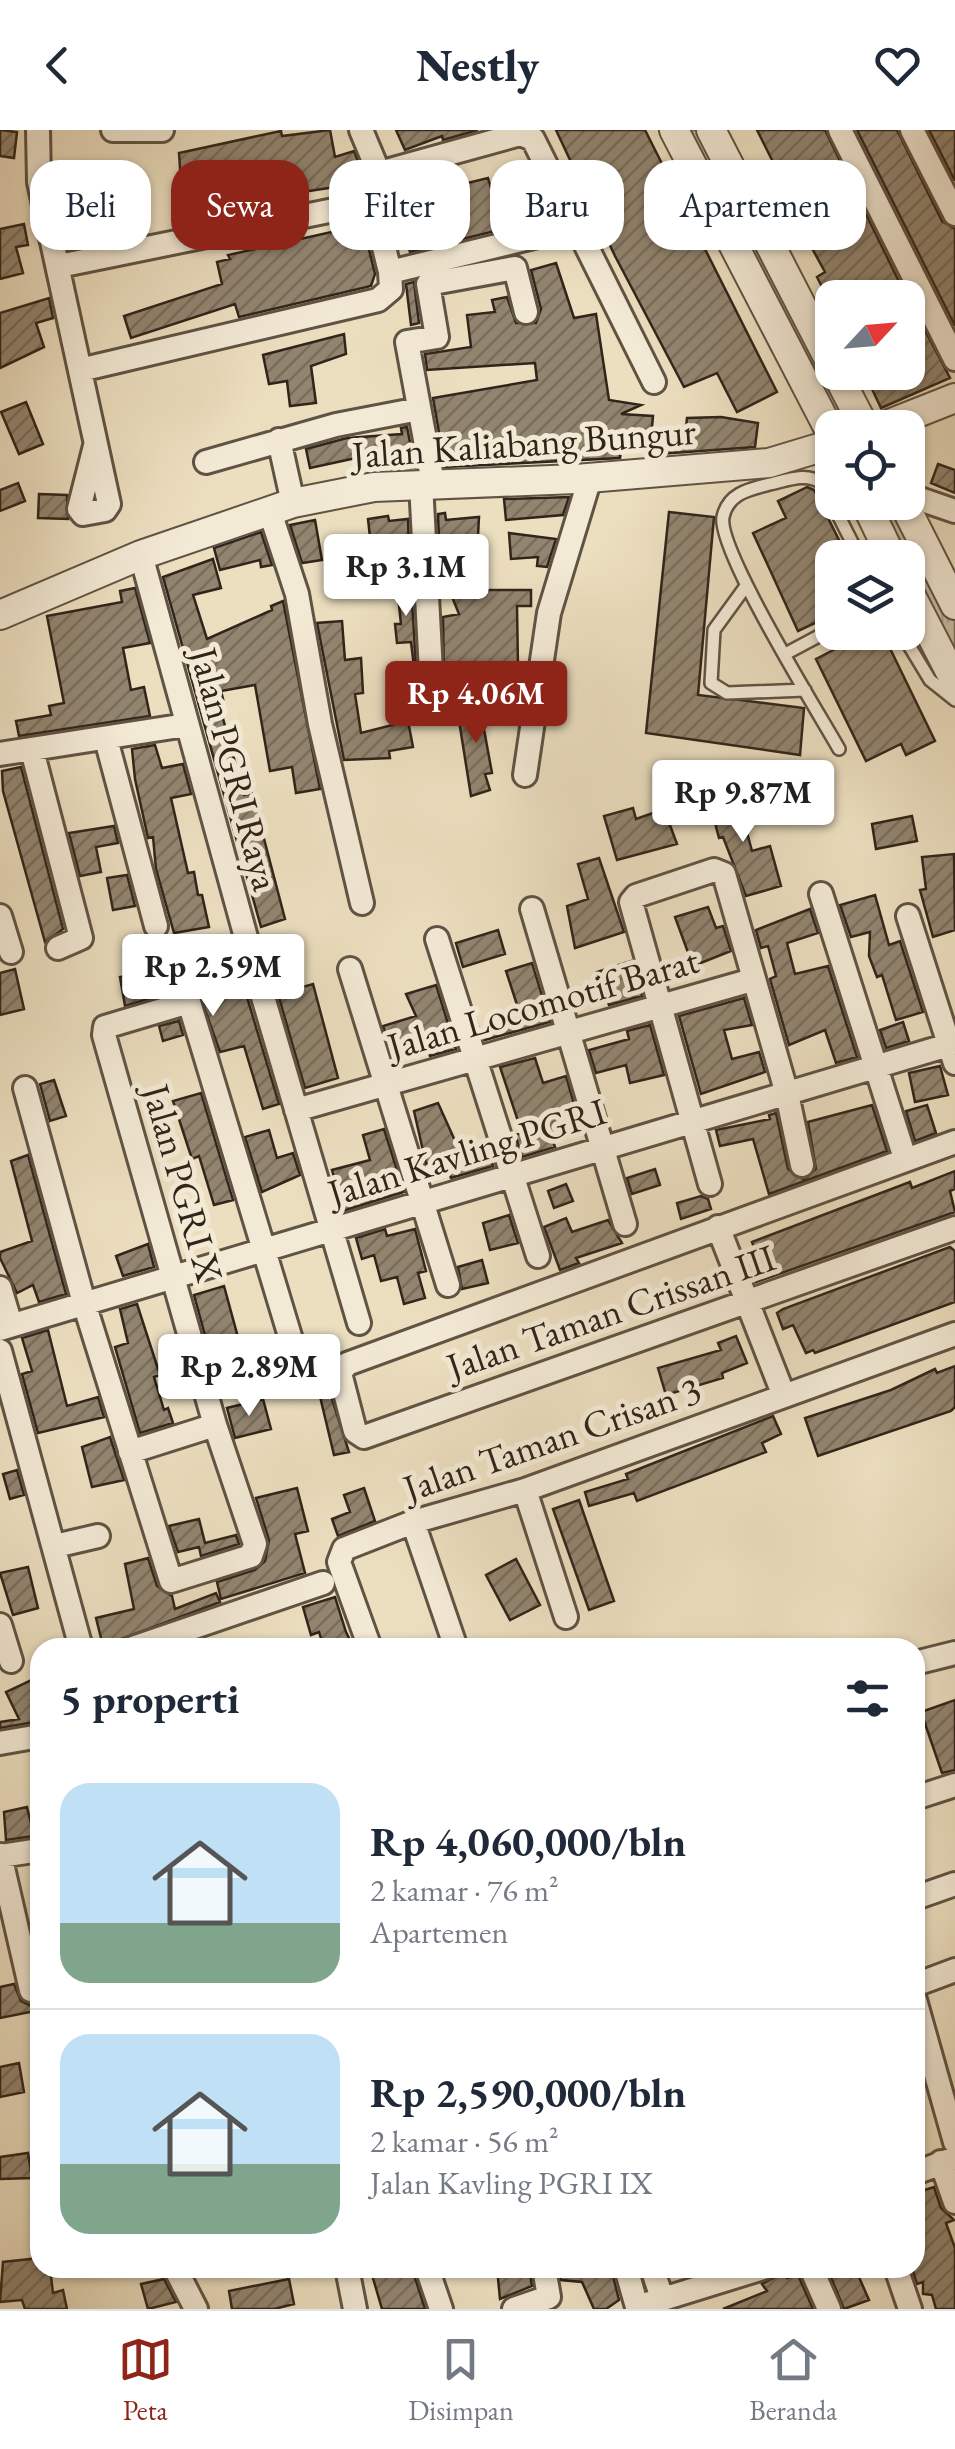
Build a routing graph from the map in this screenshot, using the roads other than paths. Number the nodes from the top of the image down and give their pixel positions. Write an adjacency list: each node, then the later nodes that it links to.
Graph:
1 (38, 130): 17 (street)
2 (112, 130): 3 (street)
3 (162, 130)
4 (361, 130): 9 (street)
5 (674, 130): 26 (street)
6 (711, 130): 20 (street)
7 (840, 130): 21 (street)
8 (912, 130): 13 (street)
9 (374, 160)
10 (431, 160): 11 (street)
11 (546, 160)
12 (329, 211): 17 (street)
13 (955, 214)
14 (490, 248): 18 (street)
15 (385, 250): 18 (street)
16 (591, 250): 23 (street)
17 (59, 266): 22 (street)
18 (390, 272): 22 (street)
19 (526, 312): 25 (street)
20 (815, 332)
21 (955, 359)
22 (80, 370): 29 (street)
23 (654, 382)
24 (955, 398): 27 (street)
25 (419, 408): 28 (street); 33 (street)
26 (819, 410)
27 (925, 410)
28 (279, 440): 31 (street); 35 (street)
29 (95, 446)
30 (815, 449): 32 (street, Jalan Kaliabang Bungur)
31 (206, 462)
32 (590, 478): 33 (street, Jalan Kaliabang Bungur); 58 (street)
33 (427, 483): 35 (street, Jalan Kaliabang Bungur); 49 (street)
34 (925, 501): 36 (street)
35 (282, 508): 39 (street, Jalan Kaliabang Bungur); 60 (street)
36 (955, 511)
37 (913, 520): 40 (street)
38 (850, 540): 42 (lane)
39 (141, 555): 44 (street, Jalan Kaliabang Bungur); 53 (street, Jalan PGRI Raya)
40 (940, 576): 41 (lane); 43 (street)
41 (925, 583)
42 (746, 586): 48 (lane); 51 (lane)
43 (955, 605)
44 (0, 615)
45 (925, 623): 50 (street)
46 (815, 638): 48 (lane)
47 (912, 650): 52 (lane)
48 (787, 653): 51 (lane)
49 (431, 672)
50 (955, 680)
51 (805, 690): 55 (lane)
52 (955, 700)
53 (186, 725): 54 (street); 78 (street, Jalan PGRI Raya)
54 (106, 740): 56 (street); 64 (street)
55 (839, 749)
56 (32, 750): 57 (street); 66 (street)
57 (0, 754)
58 (525, 775)
59 (821, 894): 74 (street)
60 (362, 902)
61 (532, 909): 71 (street)
62 (0, 916): 67 (street)
63 (908, 916): 72 (street)
64 (156, 926)
65 (438, 939): 73 (street)
66 (58, 948)
67 (11, 952)
68 (350, 969): 75 (street)
69 (752, 980): 70 (street, Jalan Locomotif Barat); 70 (street); 77 (street)
70 (662, 1006): 71 (street, Jalan Locomotif Barat); 79 (street)
71 (570, 1032): 73 (street, Jalan Locomotif Barat); 81 (street)
72 (953, 1050): 74 (street, Jalan Kavling PGRI)
73 (476, 1060): 75 (street, Jalan Locomotif Barat); 84 (street)
74 (878, 1066): 77 (street, Jalan Kavling PGRI); 82 (street)
75 (384, 1084): 78 (street, Jalan Locomotif Barat); 86 (street)
76 (25, 1088): 97 (street)
77 (787, 1094): 79 (street, Jalan Kavling PGRI); 83 (street)
78 (296, 1110): 90 (street, Jalan PGRI Raya)
79 (693, 1119): 81 (street, Jalan Kavling PGRI); 85 (street)
80 (955, 1142): 88 (street)
81 (602, 1148): 84 (street, Jalan Kavling PGRI); 87 (street)
82 (903, 1152)
83 (802, 1165)
84 (512, 1174): 86 (street, Jalan Kavling PGRI); 92 (street)
85 (710, 1184)
86 (424, 1204): 90 (street, Jalan Kavling PGRI); 94 (street)
87 (624, 1224)
88 (718, 1227): 96 (street); 96 (street, Jalan Taman Crissan III)
89 (955, 1228): 96 (street, Jalan Taman Crissan III)
90 (333, 1230): 91 (street, Jalan Kavling PGRI); 98 (street, Jalan PGRI Raya)
91 (266, 1248): 93 (street, Jalan Kavling PGRI); 93 (street, Jalan PGRI X); 102 (street)
92 (538, 1256)
93 (174, 1274): 97 (street, Jalan Kavling PGRI); 104 (street, Jalan PGRI X)
94 (448, 1285)
95 (0, 1288): 99 (street)
96 (747, 1302): 103 (street)
97 (84, 1304): 99 (street, Jalan Kavling PGRI); 105 (street)
98 (359, 1322)
99 (6, 1327)
100 (955, 1334): 103 (street, Jalan Taman Crisan 3)
101 (0, 1350): 109 (street)
102 (302, 1376)
103 (784, 1396): 106 (street, Jalan Taman Crisan 3)
104 (215, 1425): 105 (street); 105 (street, Jalan PGRI X)
105 (130, 1452)
106 (525, 1490): 107 (street, Jalan Taman Crisan 3); 111 (street)
107 (413, 1522): 115 (street, Jalan Taman Crisan 3); 116 (street)
108 (98, 1536): 109 (street)
109 (55, 1546): 113 (street)
110 (323, 1583): 114 (street)
111 (566, 1617)
112 (0, 1624): 119 (street)
113 (78, 1638)
114 (165, 1638)
115 (366, 1638)
116 (453, 1638)
117 (955, 1652): 118 (street)
118 (925, 1660)
119 (11, 1661)
120 (30, 1738): 121 (street)
121 (0, 1743)
122 (955, 1784): 123 (street)
123 (925, 1794)
124 (30, 1852): 125 (street)
125 (0, 1856): 128 (street)
126 (955, 1884): 127 (street)
127 (925, 1894)
128 (10, 1949): 131 (street)
129 (955, 1970): 130 (street)
130 (925, 1981)
131 (30, 1988)
132 (925, 2036): 133 (street)
133 (955, 2142)
134 (948, 2160): 135 (street)
135 (955, 2202)
136 (180, 2278): 147 (street)
137 (349, 2278): 148 (street)
138 (431, 2278): 149 (street)
139 (546, 2278): 150 (street)
140 (628, 2278): 146 (street)
141 (655, 2278): 145 (street)
142 (721, 2278): 145 (street)
143 (815, 2278): 151 (street)
144 (899, 2278): 152 (street)
145 (662, 2298): 146 (street)
146 (636, 2308)
147 (196, 2309)
148 (355, 2309)
149 (442, 2309)
150 (514, 2309)
151 (829, 2309)
152 (910, 2309)

